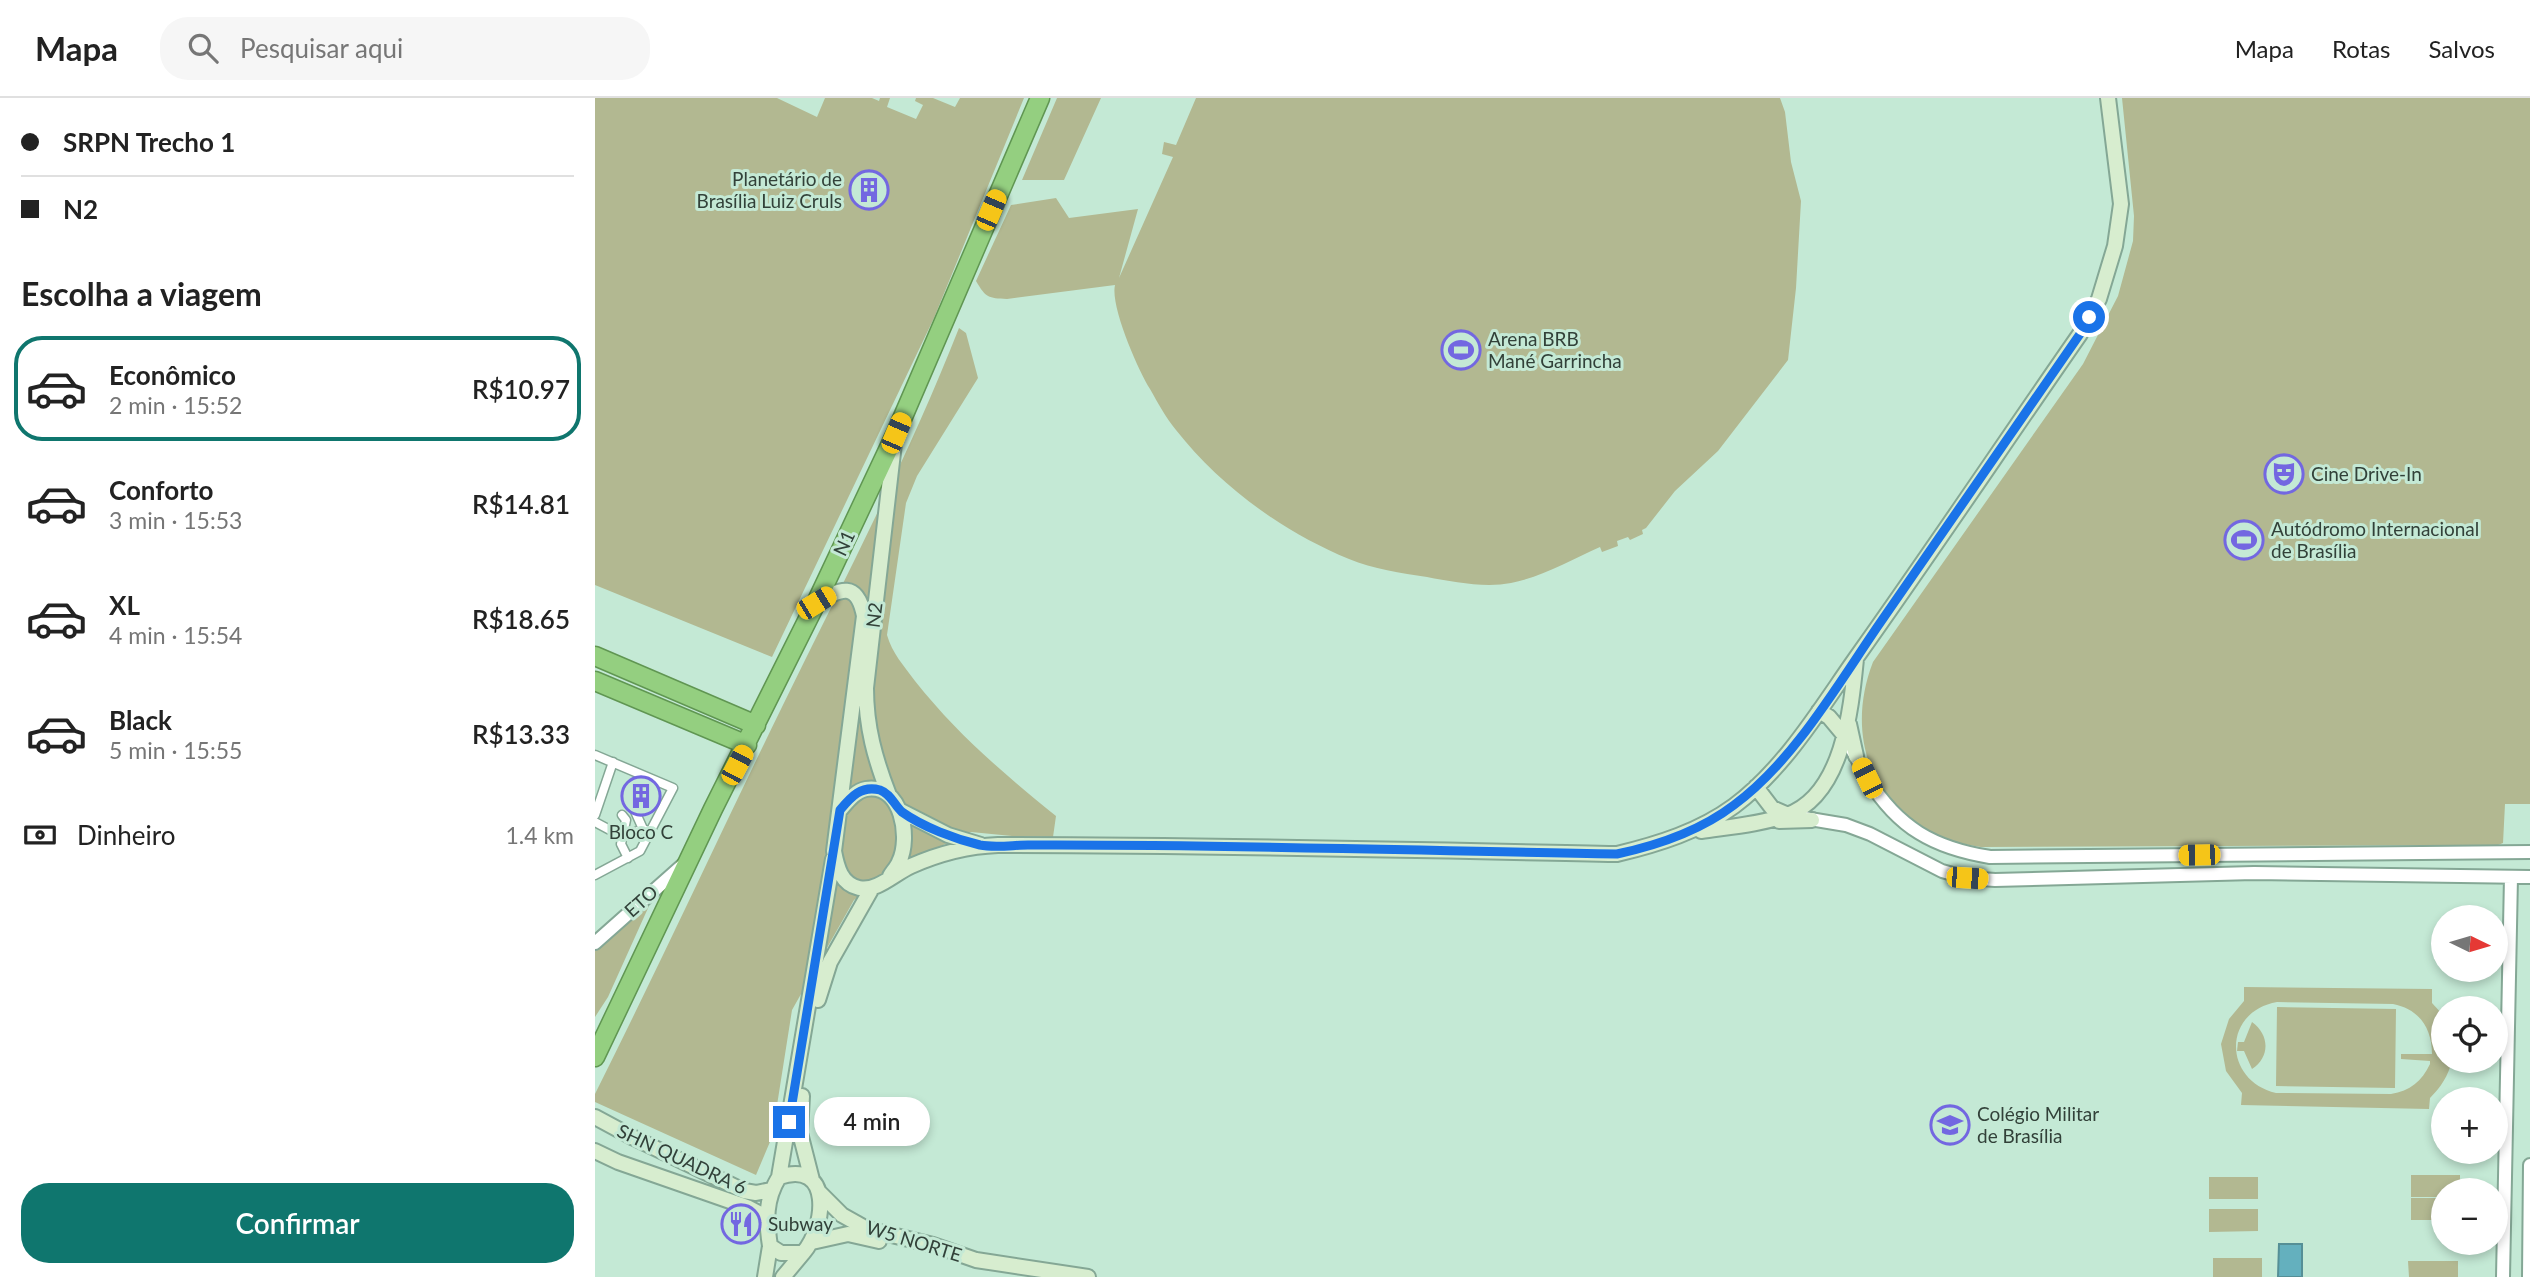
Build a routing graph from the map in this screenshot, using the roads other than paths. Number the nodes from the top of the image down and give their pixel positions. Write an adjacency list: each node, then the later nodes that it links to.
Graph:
1 (1040, 98): 3 (highway, N1)
2 (2108, 98): 6 (main road)
3 (896, 433): 4 (highway, N1); 17 (main road, N2)
4 (816, 603): 10 (highway, N1); 19 (main road, N2)
5 (595, 656): 10 (highway)
6 (1856, 658): 8 (main road); 9 (main road)
7 (595, 681): 12 (highway)
8 (1819, 711): 11 (main road); 16 (main road)
9 (1848, 713): 11 (main road); 14 (main road)
10 (756, 725): 12 (highway, N1)
11 (1844, 735): 14 (street); 22 (main road)
12 (747, 745): 36 (highway, N1)
13 (595, 755): 15 (street)
14 (1856, 756): 33 (street)
15 (613, 762): 21 (street); 27 (street)
16 (1756, 787): 22 (main road); 28 (main road)
17 (889, 795): 19 (main road); 20 (main road)
18 (634, 809): 27 (street)
19 (840, 810): 31 (main road)
20 (901, 811): 30 (main road); 42 (main road)
21 (595, 815)
22 (1788, 815): 24 (main road); 25 (street)
23 (622, 816): 29 (street)
24 (1763, 820): 25 (main road); 28 (main road)
25 (1812, 820): 37 (street)
26 (595, 822): 29 (street)
27 (647, 830): 29 (street); 34 (street)
28 (1686, 834): 30 (main road)
29 (620, 838): 34 (street)
30 (982, 845): 42 (main road)
31 (834, 851): 43 (main road); 51 (main road)
32 (2530, 852): 35 (street)
33 (2281, 854): 35 (street); 37 (street)
34 (626, 855): 38 (street)
35 (2313, 855): 39 (street)
36 (688, 861): 44 (street, ETO); 45 (highway, N1)
37 (2255, 873): 39 (street)
38 (595, 875)
39 (2307, 876): 40 (street)
40 (2511, 877): 41 (street); 61 (street)
41 (2530, 877)
42 (887, 880): 43 (main road)
43 (872, 888): 52 (main road)
44 (595, 943)
45 (595, 1057)
46 (595, 1117): 47 (main road, SHN QUADRA 6)
47 (634, 1138): 49 (main road); 51 (main road, SHN QUADRA 6)
48 (595, 1151): 49 (main road)
49 (618, 1162): 53 (main road)
50 (2530, 1165): 62 (street)
51 (775, 1184): 52 (main road); 53 (main road)
52 (816, 1186): 55 (main road); 56 (main road, W5 NORTE)
53 (766, 1217): 54 (main road)
54 (770, 1245): 55 (main road); 57 (main road)
55 (808, 1247): 58 (main road); 59 (main road, W5 NORTE)
56 (1060, 1275): 60 (main road, W5 NORTE)
57 (765, 1277)
58 (783, 1277)
59 (1004, 1277)
60 (1088, 1277)
61 (2503, 1277)
62 (2529, 1277)

